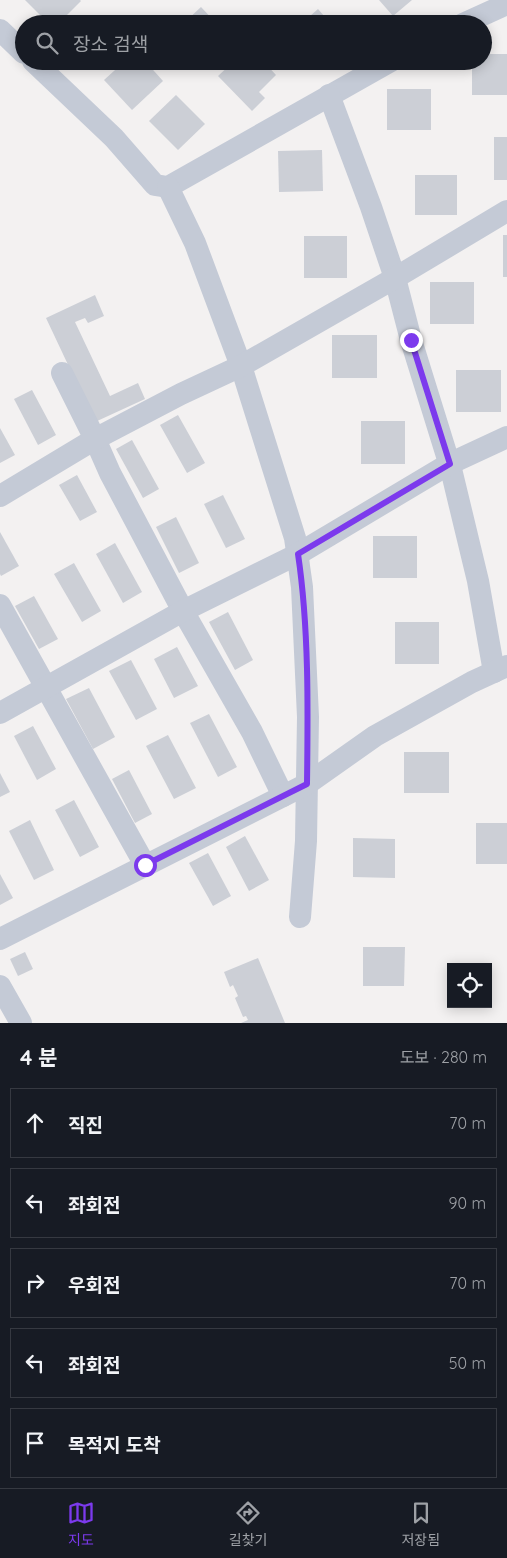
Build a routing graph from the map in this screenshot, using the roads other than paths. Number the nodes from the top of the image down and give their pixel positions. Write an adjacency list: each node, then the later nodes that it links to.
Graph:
1 (507, 4): 2 (street)
2 (483, 15)
3 (0, 30): 4 (street)
4 (15, 44)
5 (42, 70): 8 (street)
6 (375, 70): 7 (street)
7 (329, 95): 8 (street); 10 (street)
8 (168, 187): 11 (street)
9 (507, 212): 10 (street)
10 (395, 278): 11 (street); 15 (street)
11 (240, 366): 14 (street); 17 (street)
12 (62, 373): 14 (street)
13 (507, 438): 15 (street)
14 (95, 440): 16 (street); 19 (street)
15 (450, 464): 17 (street); 20 (street)
16 (0, 496)
17 (298, 554): 19 (street); 23 (street)
18 (0, 605): 21 (street)
19 (183, 611): 21 (street); 24 (street)
20 (501, 668): 23 (street)
21 (45, 688): 22 (street); 25 (street)
22 (0, 713)
23 (307, 784): 24 (street); 26 (street)
24 (283, 796): 25 (street)
25 (145, 865): 27 (street)
26 (300, 918)
27 (0, 939)
28 (0, 986): 29 (street)
29 (21, 1023)

